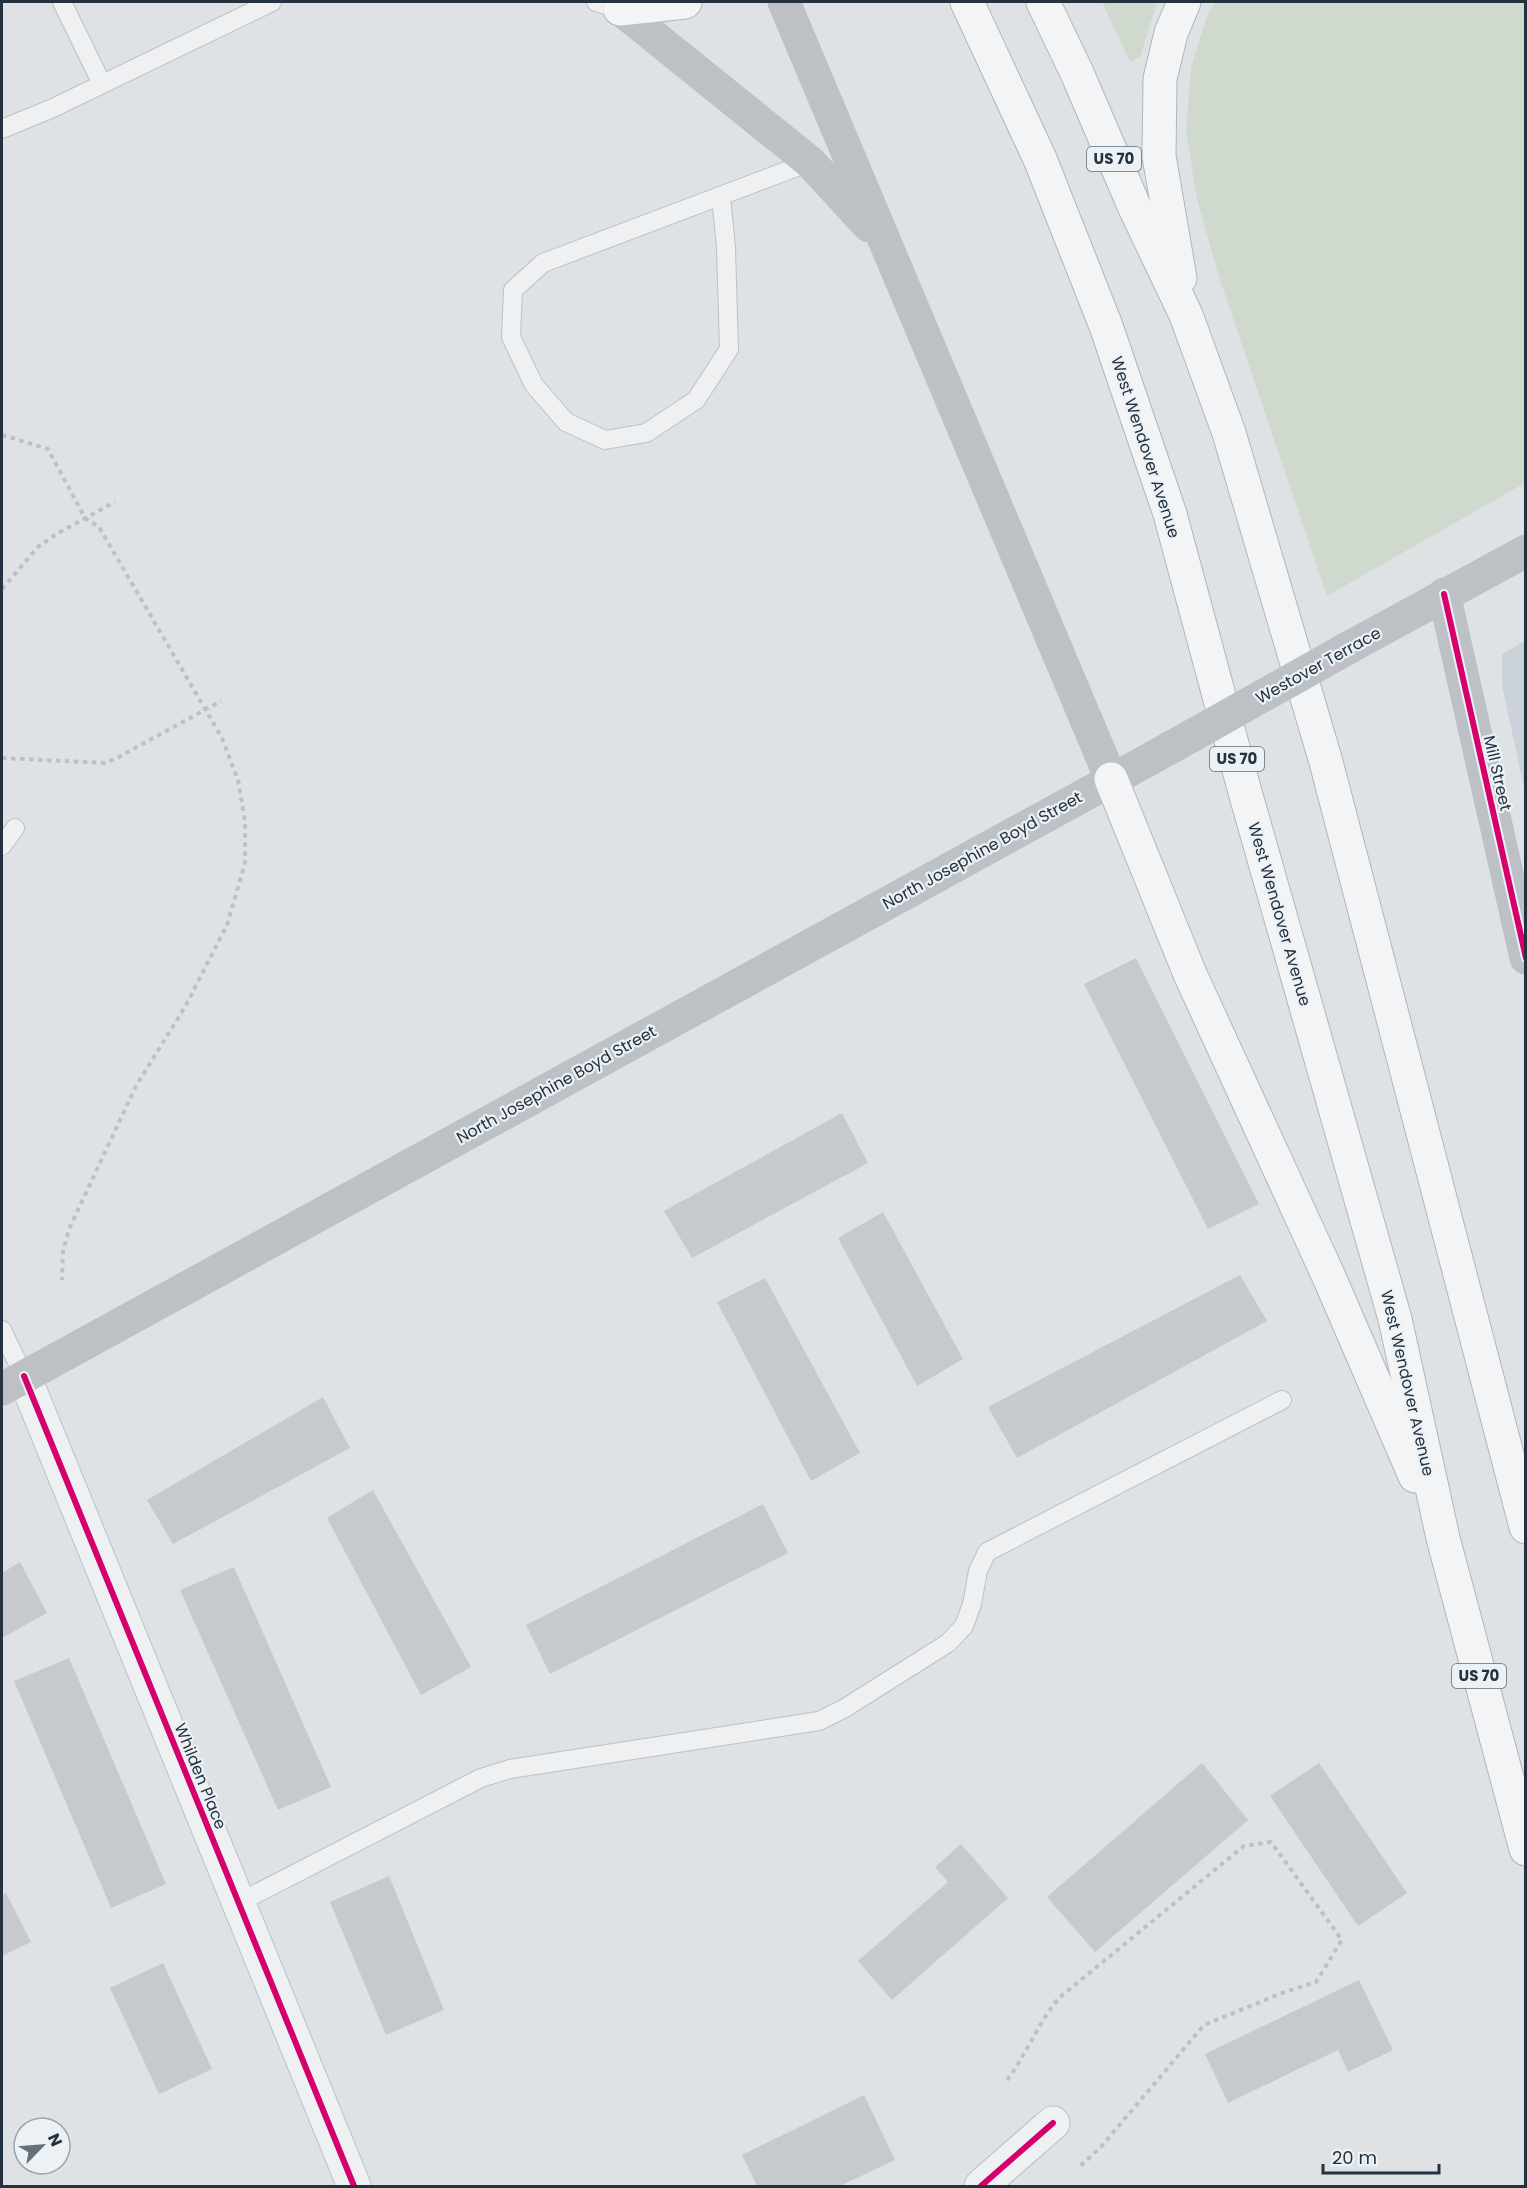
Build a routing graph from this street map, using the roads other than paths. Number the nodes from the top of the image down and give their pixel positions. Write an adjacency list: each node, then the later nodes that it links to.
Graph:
1 (62, 2): 9 (lane)
2 (272, 2): 9 (lane)
3 (685, 2): 8 (highway)
4 (784, 2): 13 (main road)
5 (967, 2): 25 (highway, West Wendover Avenue / US 70)
6 (1043, 2): 14 (highway, US 70)
7 (1184, 2): 14 (highway)
8 (608, 5): 11 (main road)
9 (102, 84): 10 (lane)
10 (2, 129)
11 (810, 162): 12 (lane); 13 (main road)
12 (721, 197): 12 (lane)
13 (888, 249): 17 (main road)
14 (1186, 315): 24 (highway, US 70)
15 (1526, 551): 16 (main road, Westover Terrace)
16 (1444, 594): 17 (main road, Westover Terrace, bridge); 20 (main road, Mill Street)
17 (1111, 779): 22 (main road, North Josephine Boyd Street); 25 (highway)
18 (15, 828): 19 (lane)
19 (2, 846)
20 (1526, 958)
21 (2, 1330): 22 (lane)
22 (13, 1382): 27 (street, Whilden Place)
23 (1282, 1400): 27 (lane)
24 (1526, 1527)
25 (1443, 1538): 26 (highway, West Wendover Avenue / US 70)
26 (1526, 1849)
27 (238, 1903): 29 (street, Whilden Place)
28 (1053, 2123): 30 (street)
29 (354, 2187)
30 (981, 2187)

